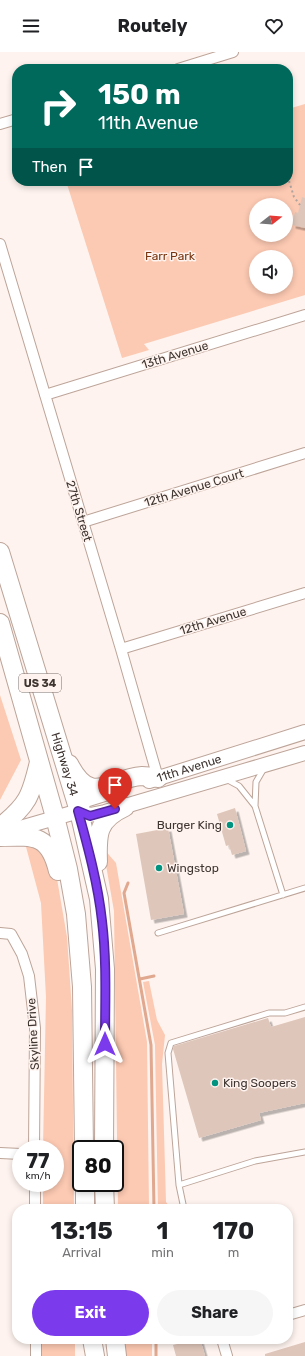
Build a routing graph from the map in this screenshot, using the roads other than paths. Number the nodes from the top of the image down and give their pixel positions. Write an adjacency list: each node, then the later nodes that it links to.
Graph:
1 (233, 52): 2 (street)
2 (194, 64)
3 (12, 120): 4 (street)
4 (0, 124)
5 (0, 244): 7 (street, 27th Street)
6 (305, 315): 7 (street, 13th Avenue)
7 (45, 395): 9 (street, 27th Street)
8 (305, 453): 9 (street, 12th Avenue Court)
9 (83, 522): 13 (street, 27th Street)
10 (0, 552): 15 (highway, Highway 34 / US 34)
11 (305, 593): 13 (street, 12th Avenue)
12 (0, 623): 17 (highway, Highway 34 / US 34)
13 (121, 649): 19 (street, 27th Street)
14 (305, 732): 19 (main road, 11th Avenue)
15 (59, 744): 19 (highway); 23 (highway, Highway 34 / US 34)
16 (305, 752): 18 (main road, 11th Avenue)
17 (39, 761): 24 (highway, Highway 34 / US 34); 25 (highway)
18 (269, 764): 20 (main road, 11th Avenue); 21 (lane)
19 (158, 778): 23 (main road, 11th Avenue)
20 (211, 780): 21 (lane); 22 (main road, 11th Avenue)
21 (255, 806): 29 (lane)
22 (125, 807): 23 (main road, 11th Avenue); 30 (highway)
23 (78, 811): 24 (main road, 11th Avenue); 30 (highway, Highway 34 / US 34)
24 (55, 817): 26 (main road, 11th Avenue); 33 (highway, Highway 34 / US 34)
25 (0, 827)
26 (0, 834)
27 (0, 837): 33 (highway)
28 (305, 888): 29 (lane)
29 (282, 895): 32 (lane)
30 (99, 899): 37 (highway, Highway 34 / US 34)
31 (0, 933): 35 (street, Skyline Drive)
32 (158, 933)
33 (80, 955): 36 (highway, Highway 34 / US 34)
34 (305, 1007): 41 (lane)
35 (34, 1140)
36 (84, 1140)
37 (104, 1140)
38 (305, 1152): 41 (lane)
39 (0, 1154): 40 (street)
40 (12, 1154)
41 (179, 1185): 48 (lane)
42 (35, 1192): 45 (street)
43 (85, 1192): 46 (highway)
44 (104, 1192): 47 (highway)
45 (35, 1204)
46 (86, 1204)
47 (105, 1204)
48 (183, 1204)
49 (305, 1310): 50 (street)
50 (293, 1314)
51 (36, 1344): 56 (street)
52 (88, 1344): 57 (highway)
53 (93, 1344): 58 (highway)
54 (115, 1344): 59 (highway)
55 (223, 1344): 60 (street)
56 (36, 1356)
57 (88, 1356)
58 (95, 1356)
59 (117, 1356)
60 (227, 1356)

